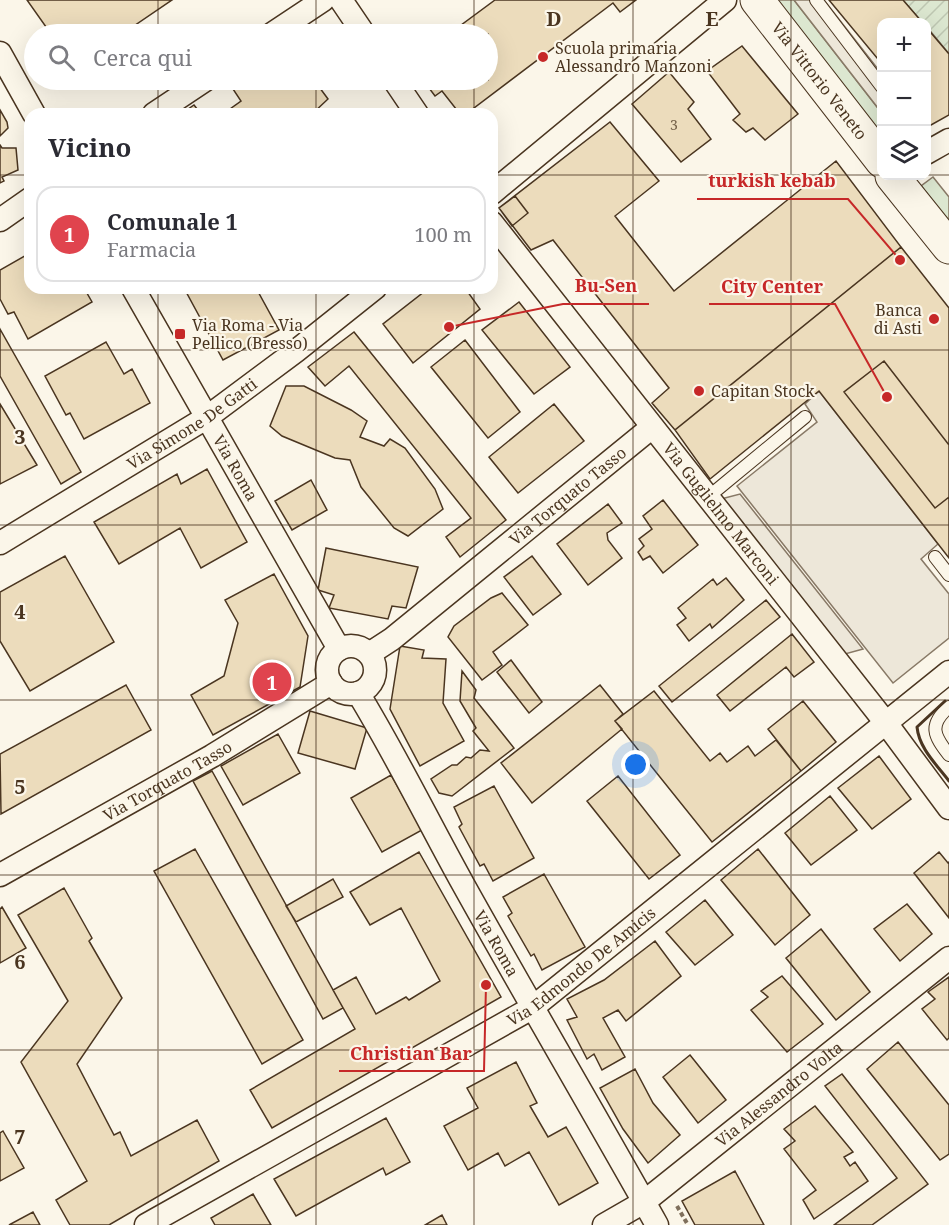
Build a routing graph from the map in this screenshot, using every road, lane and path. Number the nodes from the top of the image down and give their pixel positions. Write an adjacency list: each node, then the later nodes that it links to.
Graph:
1 (323, 0): 6 (street)
2 (341, 0): 7 (street)
3 (725, 0): 17 (street)
4 (757, 0): 15 (main road, Via Vittorio Veneto)
5 (816, 0): 9 (lane)
6 (287, 24)
7 (357, 24)
8 (0, 53): 12 (street)
9 (877, 80)
10 (190, 90): 13 (street)
11 (401, 90): 14 (street)
12 (31, 108)
13 (163, 108)
14 (413, 108)
15 (877, 155)
16 (895, 180): 21 (main road)
17 (498, 188)
18 (24, 203): 19 (street)
19 (0, 220)
20 (498, 231): 26 (street, Via Guglielmo Marconi)
21 (949, 247)
22 (136, 294): 25 (street, Via Roma)
23 (367, 294): 25 (street, Via Simone De Gatti)
24 (805, 417): 27 (lane)
25 (206, 418): 28 (street, Via Simone De Gatti); 31 (street, Via Roma)
26 (651, 428): 27 (street, Via Guglielmo Marconi); 32 (street, Via Torquato Tasso)
27 (707, 498): 37 (street, Via Guglielmo Marconi)
28 (0, 543)
29 (935, 557): 30 (lane)
30 (949, 575)
31 (339, 649): 32 (street); 34 (street)
32 (369, 654): 35 (street)
33 (946, 680): 37 (street, Via Edmondo De Amicis)
34 (331, 683): 35 (street); 40 (street, Via Torquato Tasso)
35 (358, 693): 42 (street, Via Roma)
36 (949, 707): 38 (lane)
37 (885, 723): 39 (street, Via Guglielmo Marconi); 42 (street, Via Edmondo De Amicis)
38 (949, 755)
39 (949, 808)
40 (0, 875)
41 (949, 958): 43 (street, Via Alessandro Volta)
42 (532, 1008): 43 (street, Via Roma); 44 (street, Via Edmondo De Amicis)
43 (644, 1202): 45 (street, Via Alessandro Volta); 46 (street, Via Roma)
44 (146, 1225)
45 (604, 1225)
46 (657, 1225)

